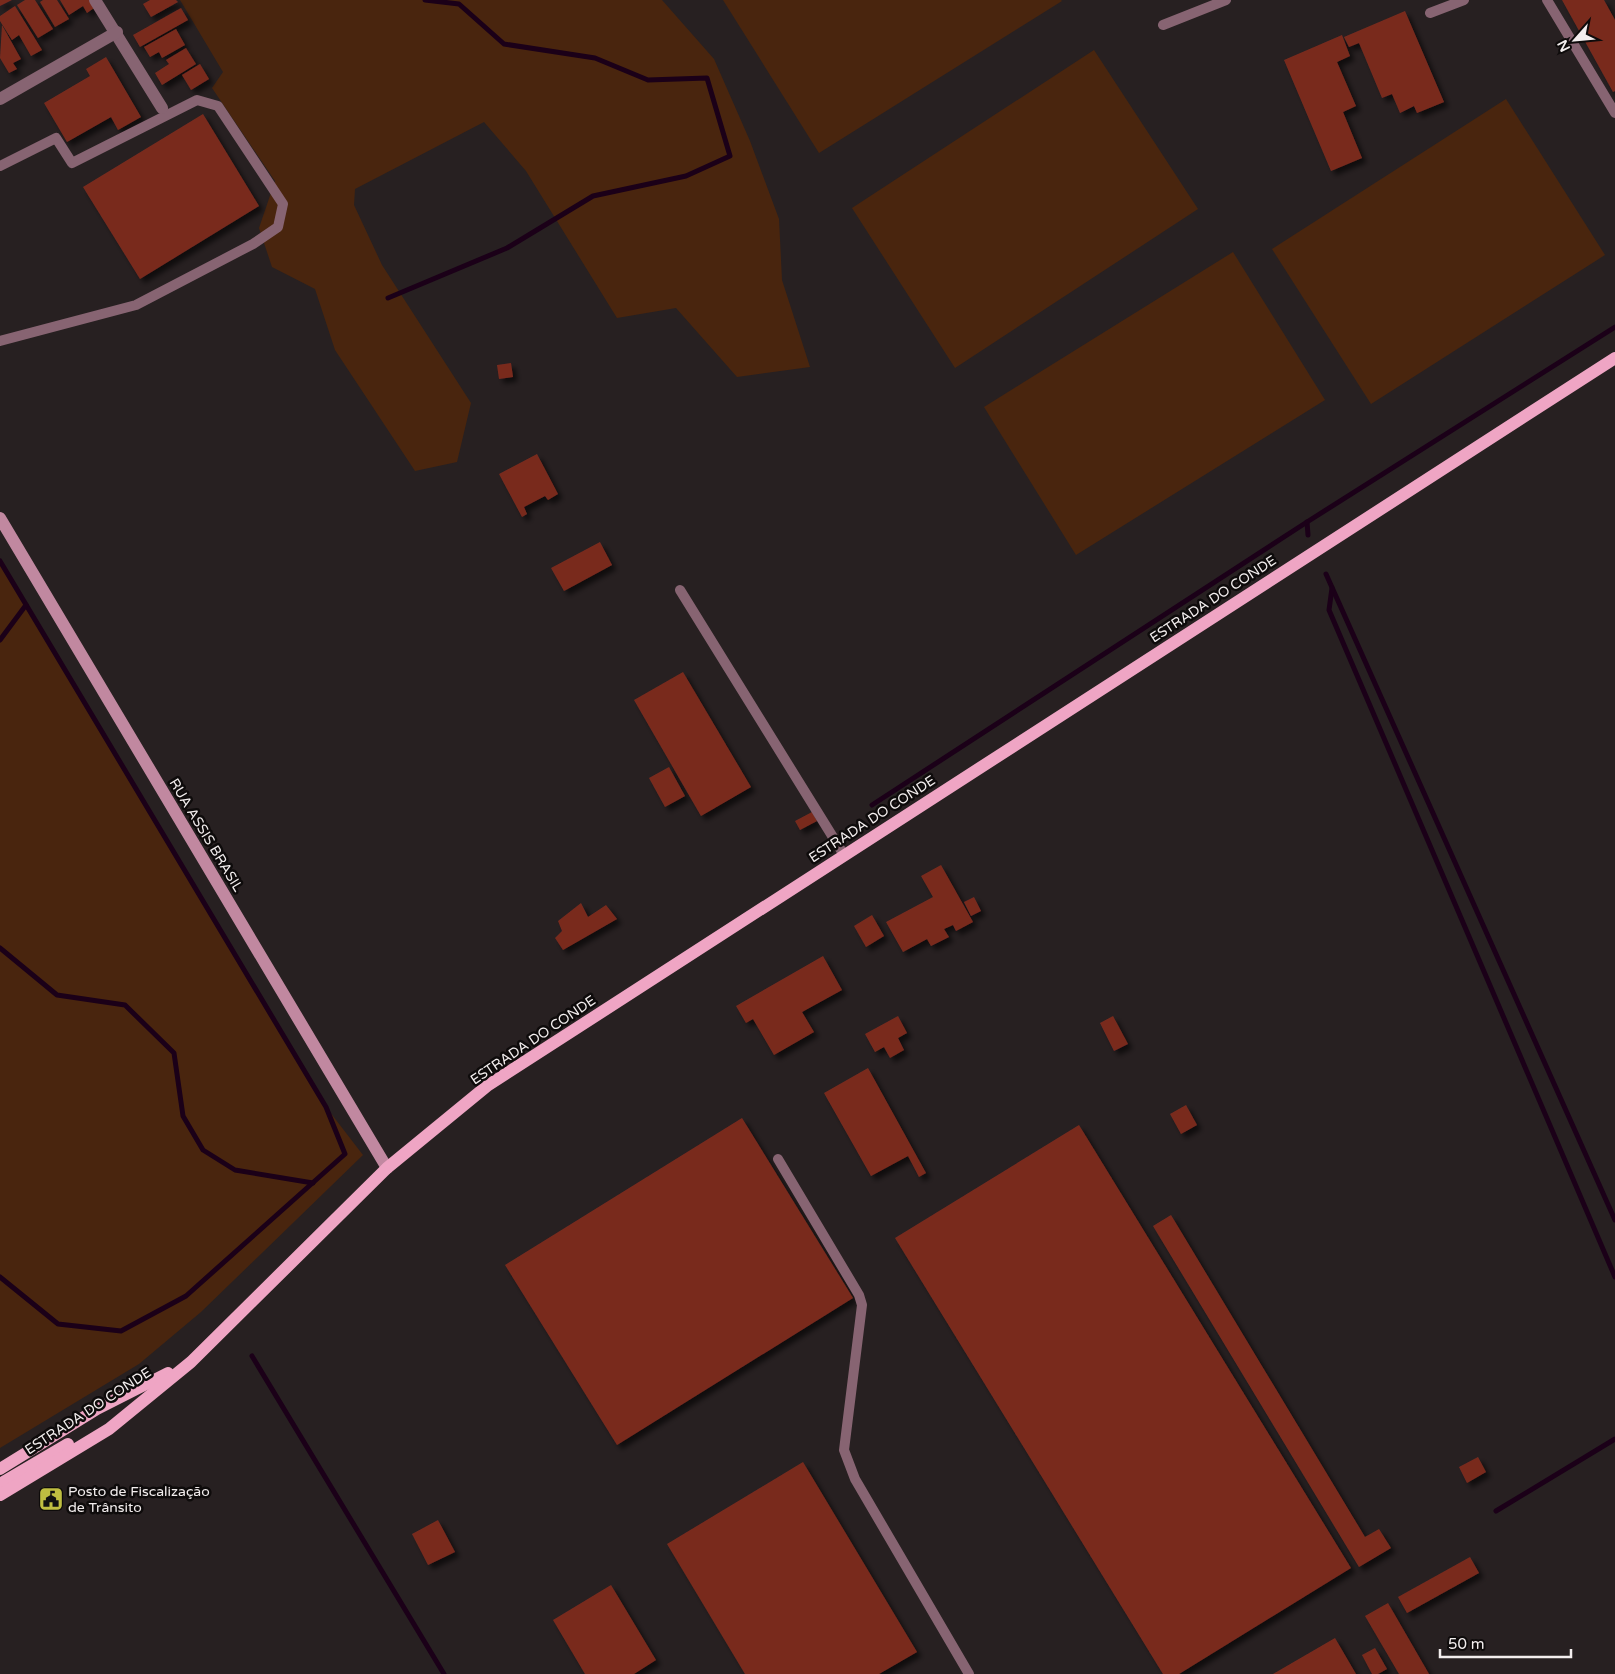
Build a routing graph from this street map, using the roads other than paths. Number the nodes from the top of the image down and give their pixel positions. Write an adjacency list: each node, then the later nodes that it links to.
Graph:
1 (95, 0): 7 (street)
2 (1226, 0): 6 (lane)
3 (1464, 0): 5 (lane)
4 (1547, 0): 10 (lane)
5 (1430, 13)
6 (1163, 24)
7 (117, 32): 8 (street); 9 (street)
8 (0, 100)
9 (162, 108)
10 (1615, 113)
11 (0, 166): 12 (lane)
12 (0, 341)
13 (1615, 358): 16 (main road, ESTRADA DO CONDE)
14 (0, 518): 18 (street, RUA ASSIS BRASIL)
15 (680, 590): 16 (lane)
16 (844, 855): 18 (main road, ESTRADA DO CONDE)
17 (778, 1159): 23 (lane)
18 (387, 1168): 19 (main road, ESTRADA DO CONDE)
19 (191, 1362): 20 (main road, ESTRADA DO CONDE); 21 (main road, ESTRADA DO CONDE); 22 (main road, ESTRADA DO CONDE)
20 (0, 1469)
21 (0, 1484)
22 (0, 1495)
23 (969, 1674)

